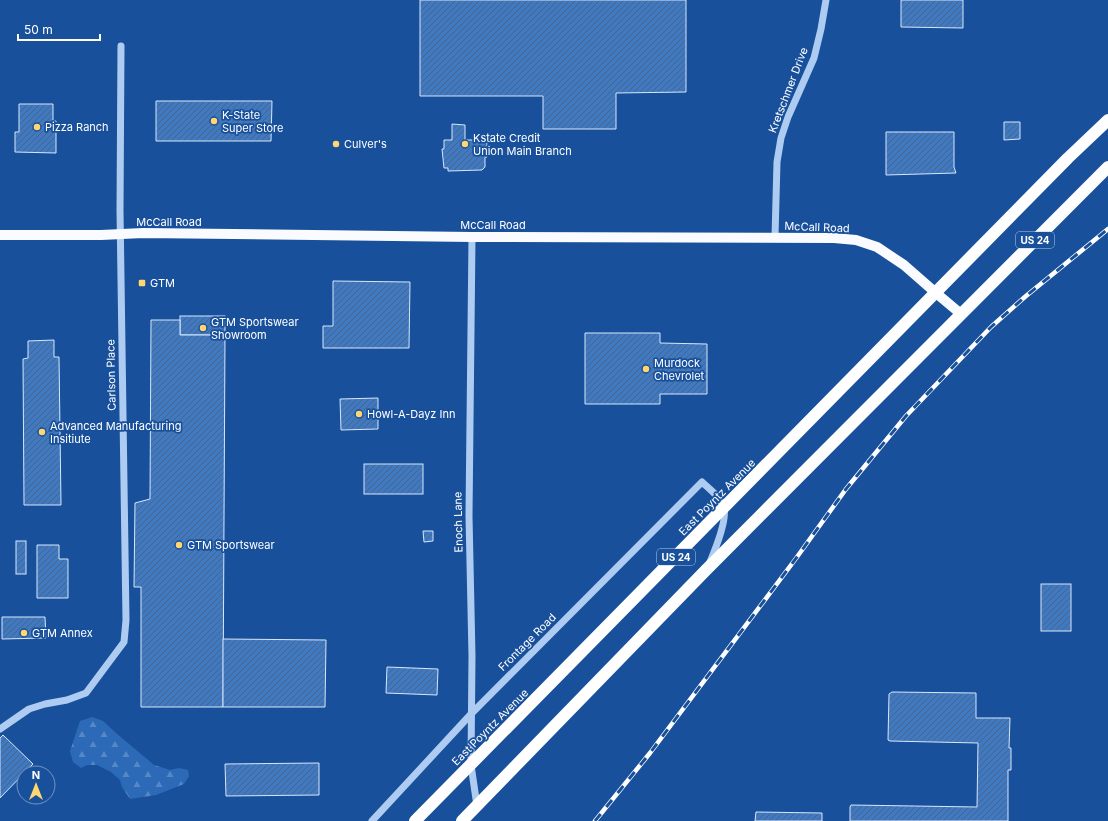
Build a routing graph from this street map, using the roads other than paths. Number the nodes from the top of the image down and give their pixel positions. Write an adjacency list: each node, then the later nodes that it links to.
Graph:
1 (826, 0): 8 (street, Kretschmer Drive)
2 (121, 46): 5 (street, Carlson Place)
3 (1108, 120): 9 (highway, US 24)
4 (1108, 167): 10 (highway, US 24)
5 (120, 234): 6 (main road, McCall Road); 7 (main road, McCall Road); 14 (street, Carlson Place)
6 (0, 235)
7 (472, 237): 8 (main road, McCall Road); 13 (street, Enoch Lane)
8 (775, 237): 9 (main road, McCall Road)
9 (936, 293): 10 (main road, McCall Road); 11 (highway, East Poyntz Avenue / US 24)
10 (961, 314): 12 (highway, US 24)
11 (724, 509): 12 (street); 13 (street, Frontage Road); 15 (highway, East Poyntz Avenue / US 24)
12 (706, 570): 16 (highway, US 24)
13 (472, 713): 15 (street, Enoch Lane); 17 (street, Frontage Road)
14 (0, 729)
15 (471, 765): 16 (street, Enoch Lane); 18 (highway, East Poyntz Avenue / US 24)
16 (477, 806): 19 (highway, US 24)
17 (372, 821)
18 (416, 821)
19 (462, 821)

